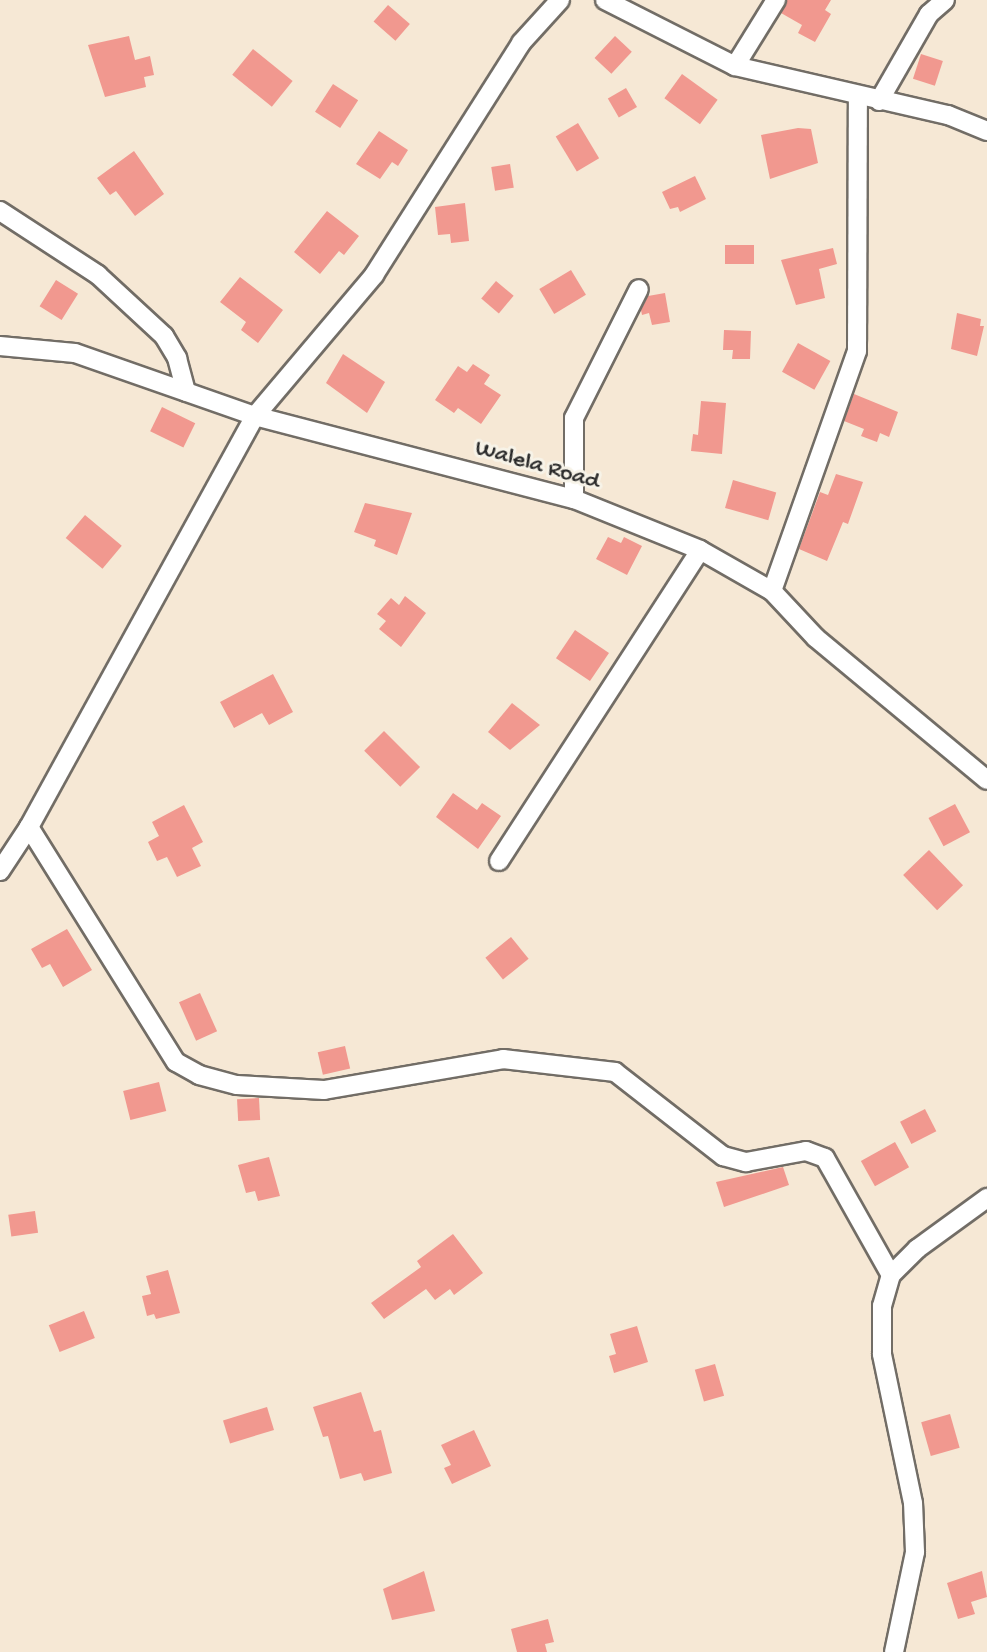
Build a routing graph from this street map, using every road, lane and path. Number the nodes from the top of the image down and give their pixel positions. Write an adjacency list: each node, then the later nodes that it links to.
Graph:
1 (560, 0): 13 (street)
2 (605, 0): 5 (street)
3 (776, 0): 5 (street)
4 (945, 0): 7 (street)
5 (735, 66): 6 (street)
6 (858, 97): 7 (street); 16 (street)
7 (879, 101): 8 (street)
8 (987, 131)
9 (0, 211): 12 (street)
10 (639, 289): 14 (street)
11 (0, 346): 12 (street, Walela Road)
12 (186, 392): 13 (street, Walela Road)
13 (255, 416): 14 (street, Walela Road); 18 (street)
14 (574, 499): 15 (street, Walela Road)
15 (700, 550): 16 (street, Walela Road); 19 (street)
16 (772, 591): 17 (street, Walela Road)
17 (987, 780)
18 (29, 827): 20 (street); 22 (street)
19 (499, 861)
20 (0, 871)
21 (987, 1198): 22 (street)
22 (891, 1275): 23 (street)
23 (894, 1652)

